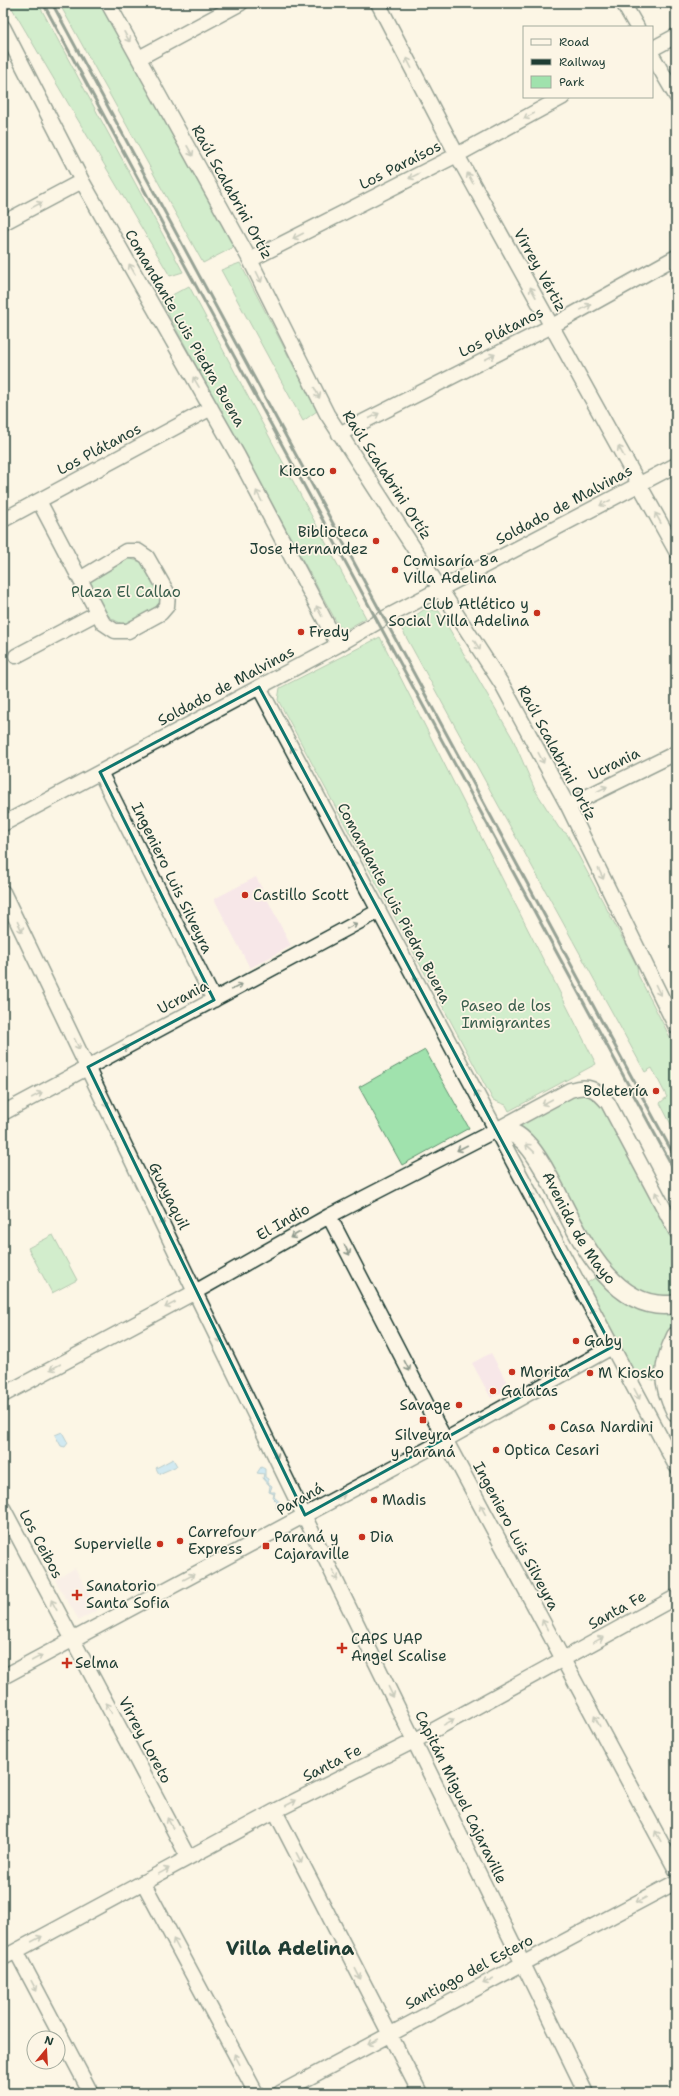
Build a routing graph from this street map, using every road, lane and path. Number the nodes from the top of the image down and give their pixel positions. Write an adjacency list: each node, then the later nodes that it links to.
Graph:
1 (108, 3): 10 (street, Raúl Scalabrini Ortíz, one-way to 10)
2 (241, 3): 10 (street)
3 (378, 3): 13 (street, Virrey Vértiz, one-way to 3)
4 (623, 3): 5 (street)
5 (636, 26)
6 (3, 27): 14 (street, Comandante Luis Piedra Buena)
7 (676, 36): 8 (street)
8 (653, 48)
9 (653, 57): 11 (street)
10 (139, 58): 17 (street, Raúl Scalabrini Ortíz, one-way to 17)
11 (676, 96)
12 (561, 98): 13 (street, Los Paraísos, one-way to 13)
13 (457, 155): 17 (street, Los Paraísos, one-way to 17); 18 (street, Virrey Vértiz, one-way to 13)
14 (82, 181): 15 (street, one-way to 14); 19 (street, Comandante Luis Piedra Buena, one-way to 14)
15 (3, 223)
16 (676, 257): 18 (street, Los Plátanos, one-way to 16)
17 (250, 260): 20 (street, Raúl Scalabrini Ortíz, one-way to 20)
18 (552, 326): 20 (street, Los Plátanos, one-way to 18); 22 (street, Virrey Vértiz, one-way to 18)
19 (211, 408): 23 (street, Los Plátanos); 29 (street, Comandante Luis Piedra Buena, one-way to 19)
20 (339, 434): 27 (street, Raúl Scalabrini Ortíz)
21 (676, 465): 22 (street, Soldado de Malvinas)
22 (639, 485): 25 (street, Virrey Vértiz, one-way to 22); 27 (street, Soldado de Malvinas, one-way to 27)
23 (39, 501): 24 (street, Los Plátanos); 26 (street)
24 (3, 520)
25 (676, 551)
26 (80, 579): 28 (street); 28 (street)
27 (441, 588): 29 (street, Soldado de Malvinas); 34 (street, Raúl Scalabrini Ortíz, one-way to 34)
28 (97, 613): 30 (street)
29 (338, 645): 31 (street, Soldado de Malvinas)
30 (16, 656)
31 (259, 687): 33 (street, Soldado de Malvinas); 37 (street, Comandante Luis Piedra Buena, one-way to 31)
32 (676, 752): 34 (street, Ucrania, one-way to 32)
33 (100, 772): 35 (street, Soldado de Malvinas); 38 (street, Ingeniero Luis Silveyra)
34 (568, 806): 39 (street, Raúl Scalabrini Ortíz, one-way to 39)
35 (3, 824)
36 (3, 892): 40 (street, Guayaquil, one-way to 40)
37 (379, 911): 38 (street, Ucrania, one-way to 37); 42 (street, Comandante Luis Piedra Buena, one-way to 37)
38 (214, 1000): 40 (street, Ucrania, one-way to 38)
39 (676, 1027)
40 (88, 1067): 41 (street, Ucrania, one-way to 40); 45 (street, Guayaquil, one-way to 45)
41 (3, 1113)
42 (496, 1130): 43 (street, El Indio, one-way to 43); 44 (street, El Indio, one-way to 42); 46 (main road, Avenida de Mayo, one-way to 42); 48 (street, Comandante Luis Piedra Buena, one-way to 42)
43 (329, 1216): 45 (street, El Indio, one-way to 45); 51 (street, Ingeniero Luis Silveyra, one-way to 51)
44 (676, 1231)
45 (195, 1292): 49 (street, El Indio, one-way to 49); 54 (street, Guayaquil, one-way to 54)
46 (676, 1304)
47 (676, 1336): 50 (main road)
48 (612, 1347): 51 (street, Paraná, one-way to 48); 52 (street, Comandante Luis Piedra Buena, one-way to 52)
49 (3, 1394)
50 (676, 1412)
51 (445, 1440): 54 (street, Paraná, one-way to 51); 57 (street, Ingeniero Luis Silveyra, one-way to 51)
52 (676, 1466)
53 (3, 1508): 56 (street, Los Ceibos, one-way to 53)
54 (305, 1515): 56 (street, Paraná, one-way to 54); 59 (street, Capitán Miguel Cajaraville, one-way to 59)
55 (676, 1596): 57 (street, Santa Fe, one-way to 55)
56 (72, 1639): 58 (street, Paraná, one-way to 56); 61 (street, Virrey Loreto, one-way to 56)
57 (563, 1659): 59 (street, Santa Fe, one-way to 57); 62 (street, Ingeniero Luis Silveyra, one-way to 57)
58 (3, 1677)
59 (414, 1741): 60 (street, Santa Fe, one-way to 59); 67 (street, Capitán Miguel Cajaraville)
60 (275, 1811): 61 (street, Santa Fe); 68 (street, one-way to 68)
61 (188, 1858): 63 (street, Santa Fe, one-way to 61)
62 (676, 1870)
63 (143, 1882): 65 (street, Santa Fe, one-way to 63); 70 (street, one-way to 63)
64 (676, 1882): 67 (street, Santiago del Estero, one-way to 67)
65 (16, 1951): 66 (street, Santa Fe); 69 (street, one-way to 69)
66 (3, 1958)
67 (523, 1963): 68 (street, Santiago del Estero, one-way to 68); 73 (street, Capitán Miguel Cajaraville)
68 (389, 2034): 71 (street, Santiago del Estero, one-way to 71); 72 (street)
69 (91, 2093)
70 (256, 2093)
71 (280, 2093)
72 (420, 2093)
73 (586, 2093)

